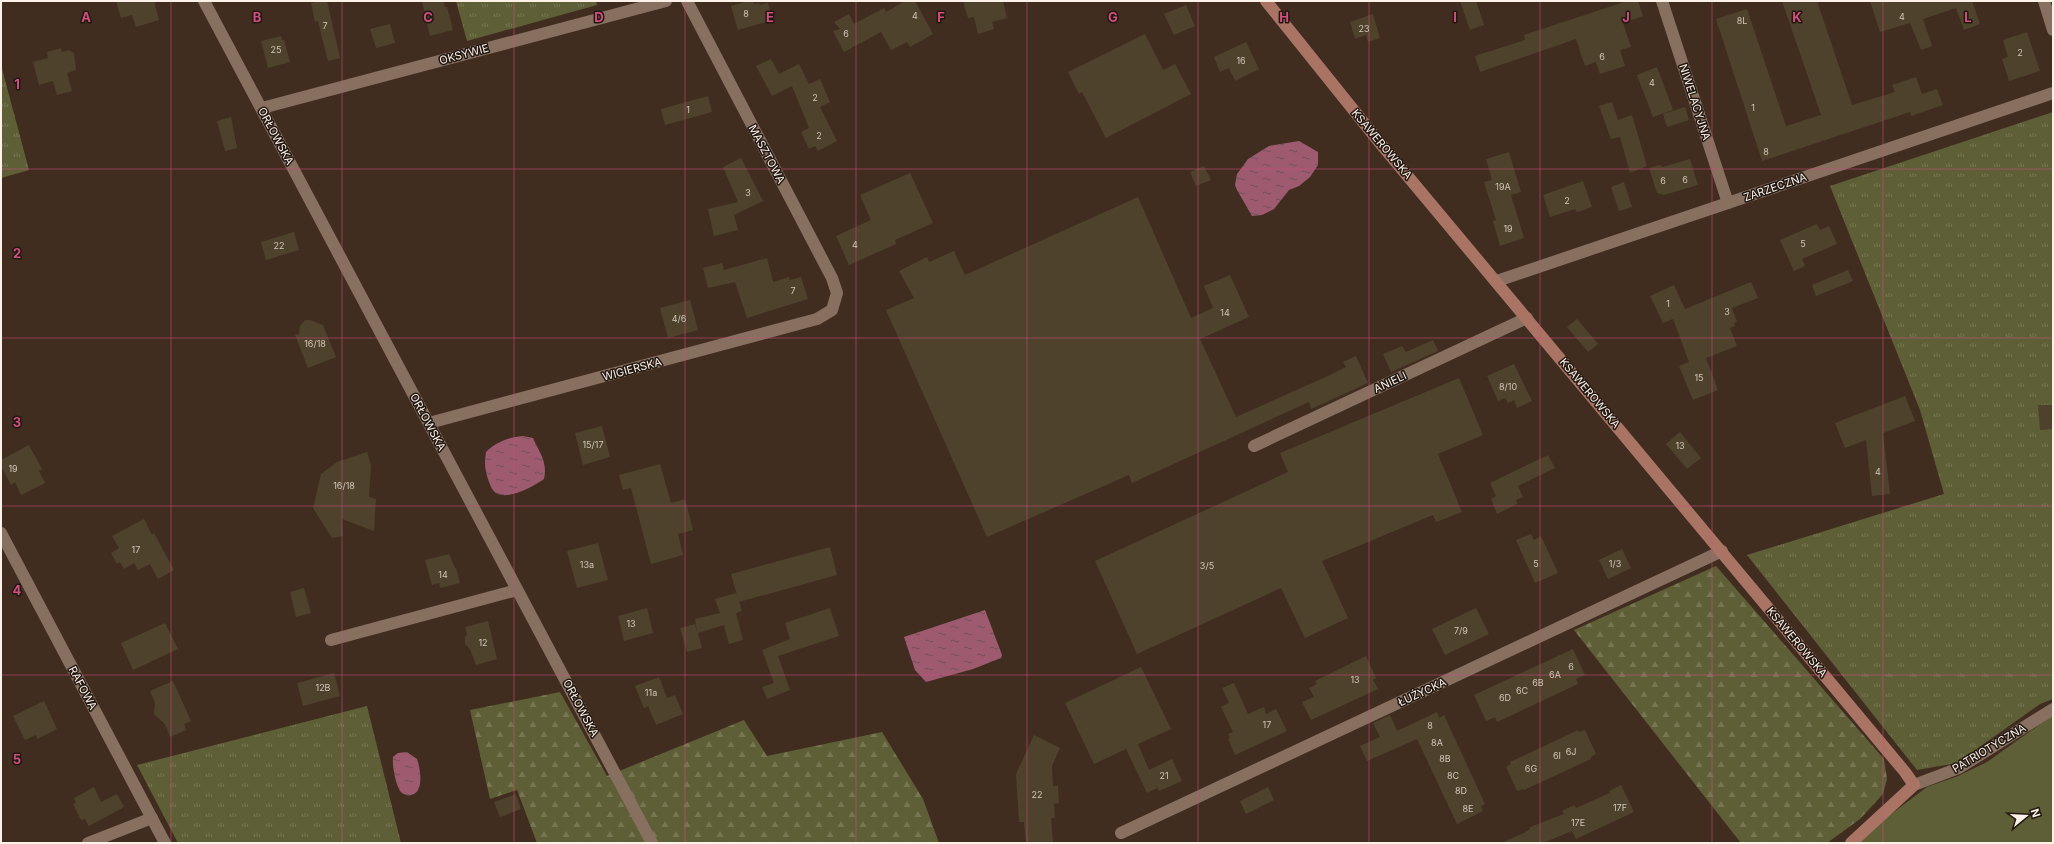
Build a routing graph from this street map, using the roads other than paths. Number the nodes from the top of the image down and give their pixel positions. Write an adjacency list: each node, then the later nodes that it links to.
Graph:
1 (204, 1): 9 (street, ORŁOWSKA)
2 (666, 1): 9 (street, OKSYWIE)
3 (687, 1): 12 (street, MASZTOWA)
4 (1266, 1): 11 (street, KSAWEROWSKA)
5 (1662, 1): 10 (street, NIWELACYJNA)
6 (2044, 1): 7 (street)
7 (2053, 30)
8 (2053, 94): 10 (street, ZARZECZNA)
9 (262, 108): 14 (street, ORŁOWSKA)
10 (1728, 203): 11 (street, ZARZECZNA)
11 (1497, 281): 13 (street, KSAWEROWSKA)
12 (832, 310): 14 (street, WIGIERSKA)
13 (1527, 318): 15 (street, ANIELI); 17 (street, KSAWEROWSKA)
14 (429, 423): 18 (street, ORŁOWSKA)
15 (1254, 446)
16 (1, 533): 22 (street, RAFOWA)
17 (1722, 551): 21 (street, KSAWEROWSKA); 23 (street, ŁUŻYCKA)
18 (518, 590): 19 (street); 26 (street, ORŁOWSKA)
19 (331, 640)
20 (2053, 709): 21 (street, PATRIOTYCZNA)
21 (1914, 785): 27 (street, PATRIOTYCZNA)
22 (152, 818): 24 (street); 25 (street, RAFOWA)
23 (1122, 833)
24 (88, 843)
25 (165, 843)
26 (652, 843)
27 (1851, 843)

